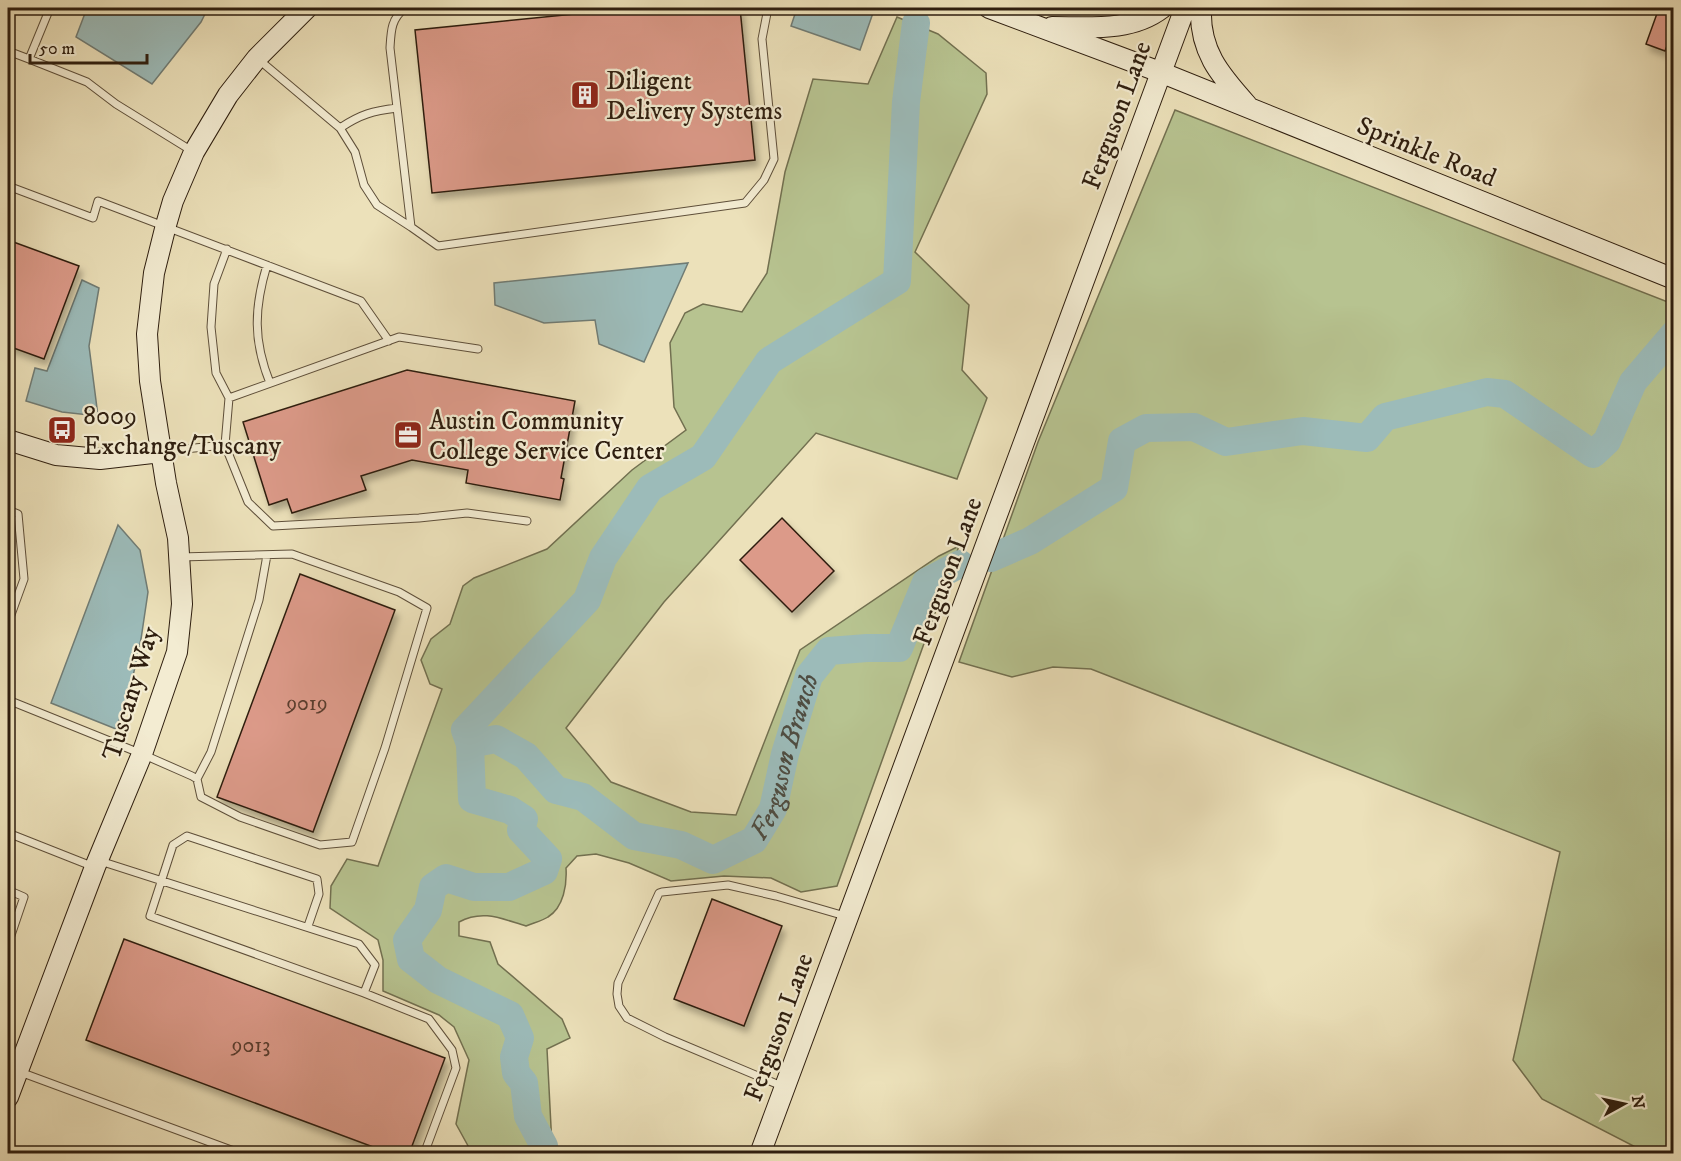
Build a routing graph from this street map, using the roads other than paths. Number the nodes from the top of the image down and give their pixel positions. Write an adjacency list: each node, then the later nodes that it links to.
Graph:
1 (50, 8): 12 (lane)
2 (405, 8): 14 (lane)
3 (768, 8): 20 (lane)
4 (989, 8): 9 (street)
5 (1162, 8): 9 (street)
6 (1185, 8): 13 (street, Ferguson Lane)
7 (1201, 8): 15 (street)
8 (299, 10): 11 (street, Tuscany Way)
9 (1040, 27): 13 (street)
10 (8, 51): 12 (lane)
11 (257, 58): 16 (lane); 17 (street, Tuscany Way)
12 (29, 59): 17 (lane)
13 (1160, 72): 15 (street, Sprinkle Road); 43 (street, Ferguson Lane)
14 (397, 108): 16 (lane); 20 (lane)
15 (1250, 109): 23 (street, Sprinkle Road)
16 (340, 128): 20 (lane)
17 (194, 152): 19 (street, Tuscany Way)
18 (8, 186): 19 (lane)
19 (166, 225): 21 (lane); 30 (street, Tuscany Way)
20 (411, 227)
21 (227, 249): 22 (lane); 27 (lane)
22 (267, 265): 24 (lane); 26 (lane)
23 (1674, 279)
24 (389, 341): 25 (lane); 26 (lane)
25 (478, 349)
26 (270, 383): 27 (lane)
27 (229, 398): 29 (lane)
28 (8, 440): 30 (street)
29 (225, 445): 30 (lane); 32 (lane)
30 (161, 452): 34 (street, Tuscany Way)
31 (8, 510): 35 (lane)
32 (527, 520)
33 (267, 555): 34 (lane); 38 (lane); 38 (lane)
34 (179, 557): 37 (street, Tuscany Way)
35 (8, 623)
36 (8, 700): 37 (lane)
37 (142, 754): 38 (lane); 40 (street, Tuscany Way)
38 (197, 779)
39 (8, 832): 40 (lane)
40 (97, 863): 41 (lane); 47 (street, Tuscany Way)
41 (161, 879): 44 (lane); 44 (lane); 46 (lane)
42 (8, 890): 45 (lane)
43 (848, 917): 48 (street, Ferguson Lane); 48 (lane)
44 (308, 926): 46 (lane)
45 (8, 944)
46 (364, 993): 50 (lane)
47 (11, 1085): 49 (lane)
48 (785, 1087): 51 (street, Ferguson Lane)
49 (242, 1154)
50 (424, 1154)
51 (760, 1154)

